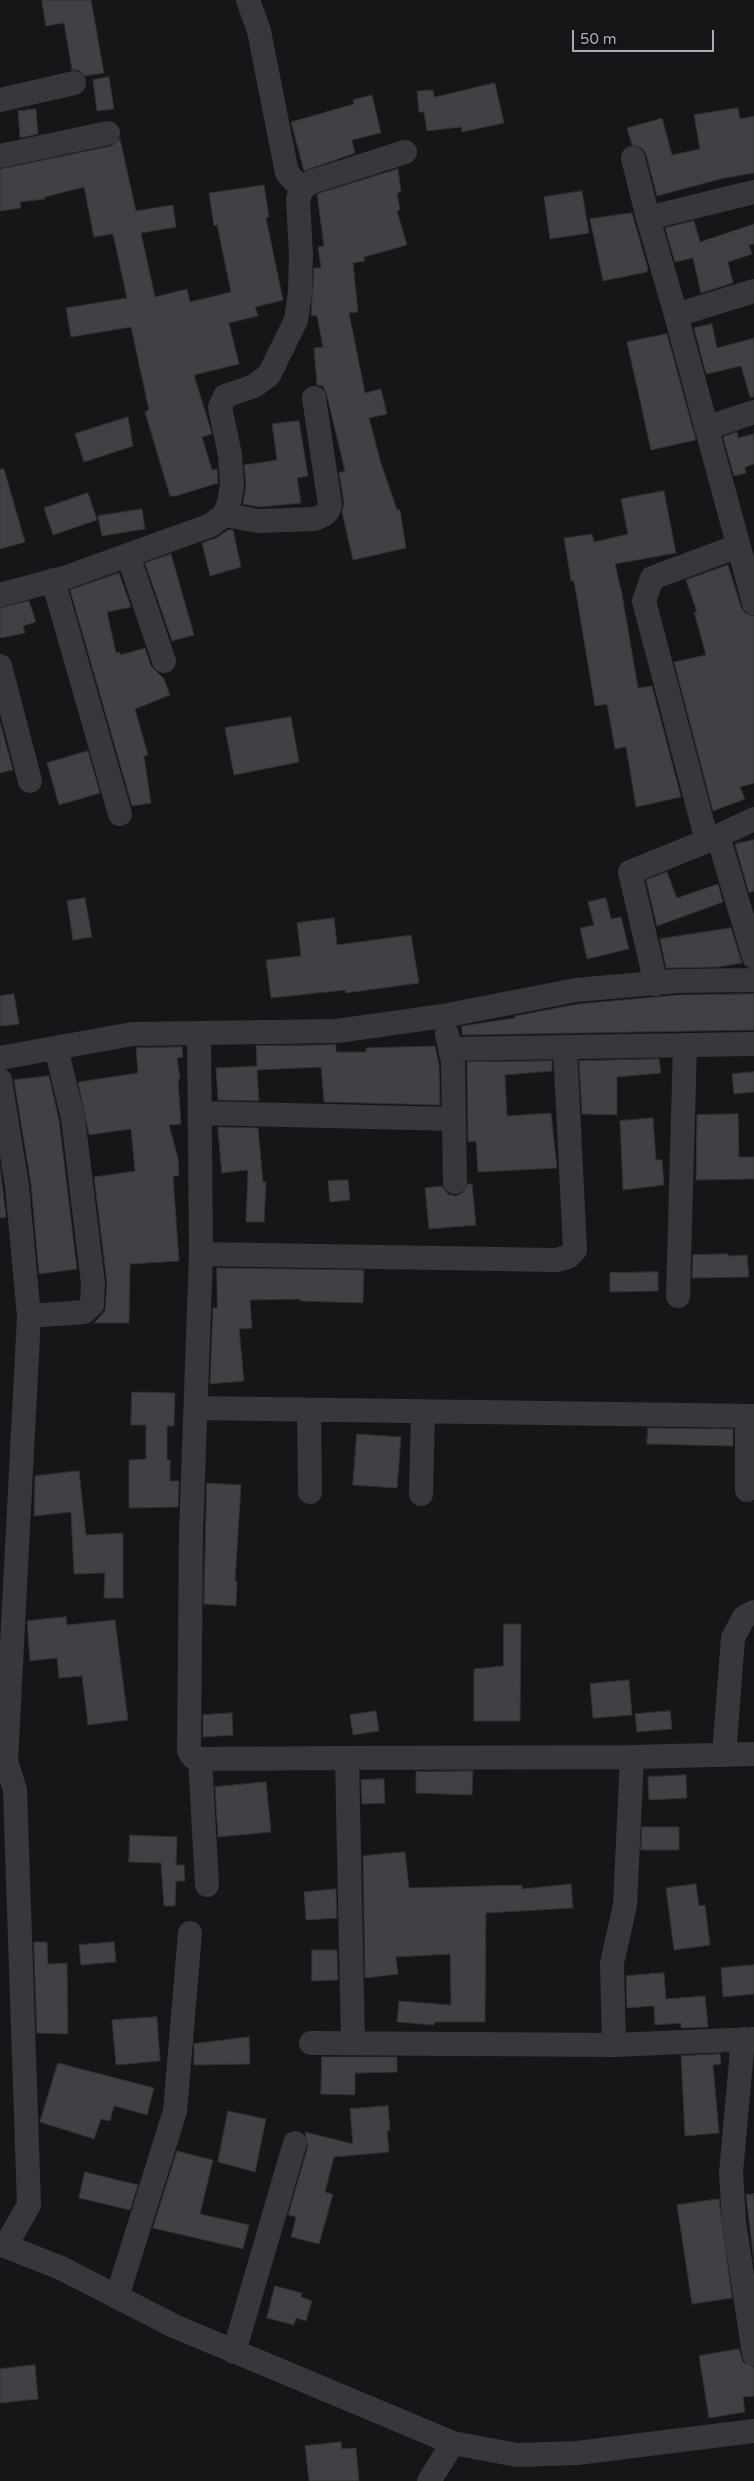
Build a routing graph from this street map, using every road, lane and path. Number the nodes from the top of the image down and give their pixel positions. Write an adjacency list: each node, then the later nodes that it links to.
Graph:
1 (248, 0): 8 (street)
2 (74, 82): 3 (street)
3 (0, 100)
4 (108, 133): 6 (street)
5 (405, 152): 8 (street)
6 (0, 156)
7 (633, 158): 10 (street)
8 (302, 190): 16 (street)
9 (754, 192): 10 (street)
10 (648, 218): 12 (street)
11 (754, 291): 12 (street)
12 (676, 315): 15 (street)
13 (314, 398): 16 (street)
14 (754, 412): 15 (street)
15 (706, 428): 17 (street)
16 (224, 515): 18 (street)
17 (742, 534): 21 (street); 27 (street)
18 (128, 555): 19 (street); 22 (street)
19 (53, 580): 20 (street); 25 (street)
20 (0, 595)
21 (754, 603)
22 (164, 661)
23 (0, 666): 24 (street)
24 (30, 780)
25 (120, 814)
26 (754, 819): 27 (street)
27 (713, 838): 28 (street); 30 (street)
28 (754, 957)
29 (754, 980): 30 (street)
30 (656, 984): 31 (street)
31 (443, 1016): 32 (street); 37 (street)
32 (198, 1034): 36 (street); 40 (street)
33 (754, 1044): 34 (street)
34 (685, 1045): 35 (street); 44 (street)
35 (565, 1046): 37 (street); 43 (street)
36 (56, 1048): 38 (street); 45 (street)
37 (450, 1049): 41 (street)
38 (0, 1058)
39 (0, 1080): 45 (street)
40 (200, 1113): 41 (street); 43 (street)
41 (454, 1119): 42 (street)
42 (455, 1182)
43 (201, 1254): 46 (street)
44 (678, 1296)
45 (29, 1316): 66 (street)
46 (196, 1408): 47 (street); 58 (street)
47 (309, 1410): 48 (street); 51 (street)
48 (423, 1411): 49 (street); 52 (street)
49 (750, 1416): 50 (street)
50 (747, 1490)
51 (310, 1492)
52 (421, 1494)
53 (754, 1612): 55 (street)
54 (754, 1754): 55 (street)
55 (724, 1755): 56 (street)
56 (632, 1757): 57 (street); 64 (street)
57 (347, 1758): 58 (street); 63 (street)
58 (200, 1759): 59 (street)
59 (206, 1885)
60 (190, 1933): 67 (street)
61 (748, 2039): 64 (street); 69 (street)
62 (311, 2043): 63 (street)
63 (353, 2043): 64 (street)
64 (614, 2045)
65 (295, 2143): 68 (street)
66 (3, 2244): 67 (street)
67 (117, 2297): 68 (street)
68 (234, 2352): 71 (street)
69 (754, 2354)
70 (754, 2431): 71 (street)
71 (450, 2448): 72 (street)
72 (430, 2478)

